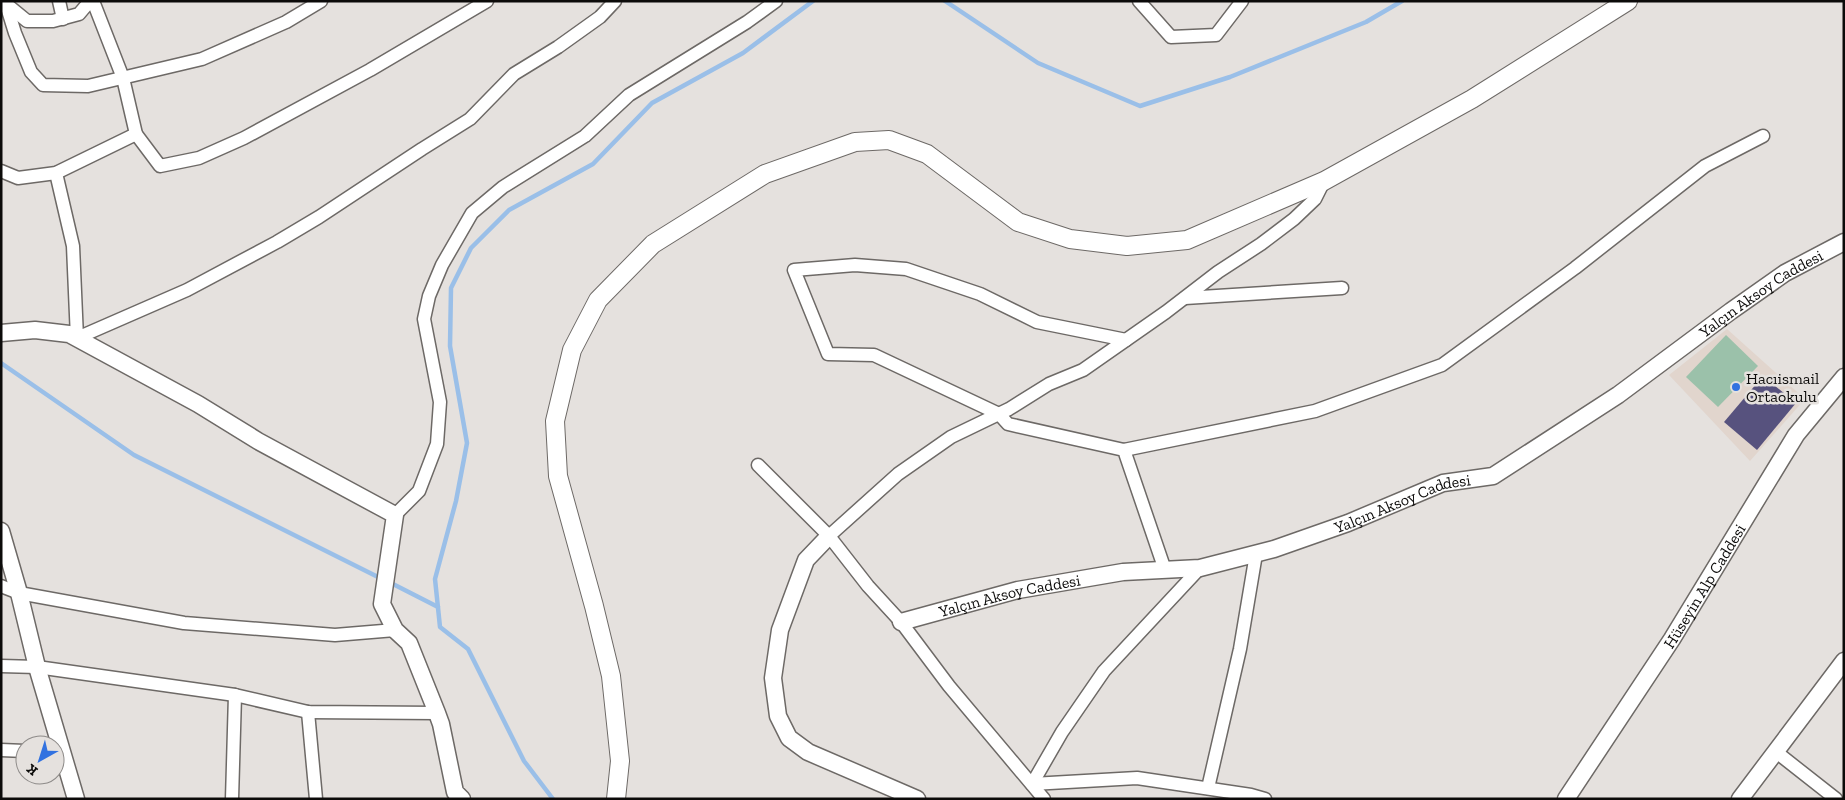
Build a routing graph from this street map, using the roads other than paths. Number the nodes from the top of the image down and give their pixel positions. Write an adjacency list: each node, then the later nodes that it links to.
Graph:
1 (59, 1): 11 (street)
2 (92, 1): 11 (street); 12 (street)
3 (321, 1): 12 (street)
4 (487, 1): 13 (street)
5 (615, 1): 22 (street)
6 (776, 1): 29 (street)
7 (1139, 1): 8 (street)
8 (1242, 1)
9 (1628, 1): 17 (main road)
10 (5, 3): 11 (street); 12 (street)
11 (63, 19)
12 (122, 78): 13 (street)
13 (136, 134): 16 (street)
14 (1763, 136): 27 (street)
15 (1, 171): 16 (street)
16 (56, 173): 22 (street)
17 (1324, 181): 20 (street); 57 (main road)
18 (1844, 242): 32 (street, Yalçın Aksoy Caddesi)
19 (1342, 288): 20 (street)
20 (1185, 298): 23 (street)
21 (1, 333): 22 (street)
22 (77, 338): 29 (street)
23 (1126, 340): 26 (street); 26 (street)
24 (1844, 377): 25 (street, Hüseyin Alp Caddesi)
25 (1838, 397): 61 (street, Hüseyin Alp Caddesi)
26 (998, 414): 27 (street); 31 (street)
27 (1124, 450): 34 (street)
28 (758, 465): 31 (street)
29 (395, 515): 38 (street)
30 (1, 531): 36 (street)
31 (829, 536): 37 (street); 52 (street)
32 (1256, 554): 33 (street, Yalçın Aksoy Caddesi); 51 (street)
33 (1200, 568): 34 (street, Yalçın Aksoy Caddesi); 50 (street)
34 (1165, 570): 37 (street, Yalçın Aksoy Caddesi)
35 (1, 586): 36 (street)
36 (19, 593): 38 (street); 41 (street)
37 (901, 622): 50 (street)
38 (395, 630): 44 (street)
39 (1844, 661): 48 (street)
40 (1, 666): 41 (street)
41 (37, 667): 42 (street); 45 (street)
42 (235, 694): 43 (street); 54 (street)
43 (308, 712): 44 (street); 55 (street)
44 (437, 713): 56 (street)
45 (54, 735)
46 (1, 750): 47 (street)
47 (15, 751)
48 (1775, 751): 62 (street); 63 (street)
49 (65, 769): 53 (street)
50 (1032, 784): 51 (street); 59 (street)
51 (1208, 788): 60 (street)
52 (896, 794): 58 (street)
53 (76, 799)
54 (232, 799)
55 (316, 799)
56 (462, 799)
57 (616, 799)
58 (917, 799)
59 (1044, 799)
60 (1265, 799)
61 (1566, 799)
62 (1740, 799)
63 (1836, 799)

